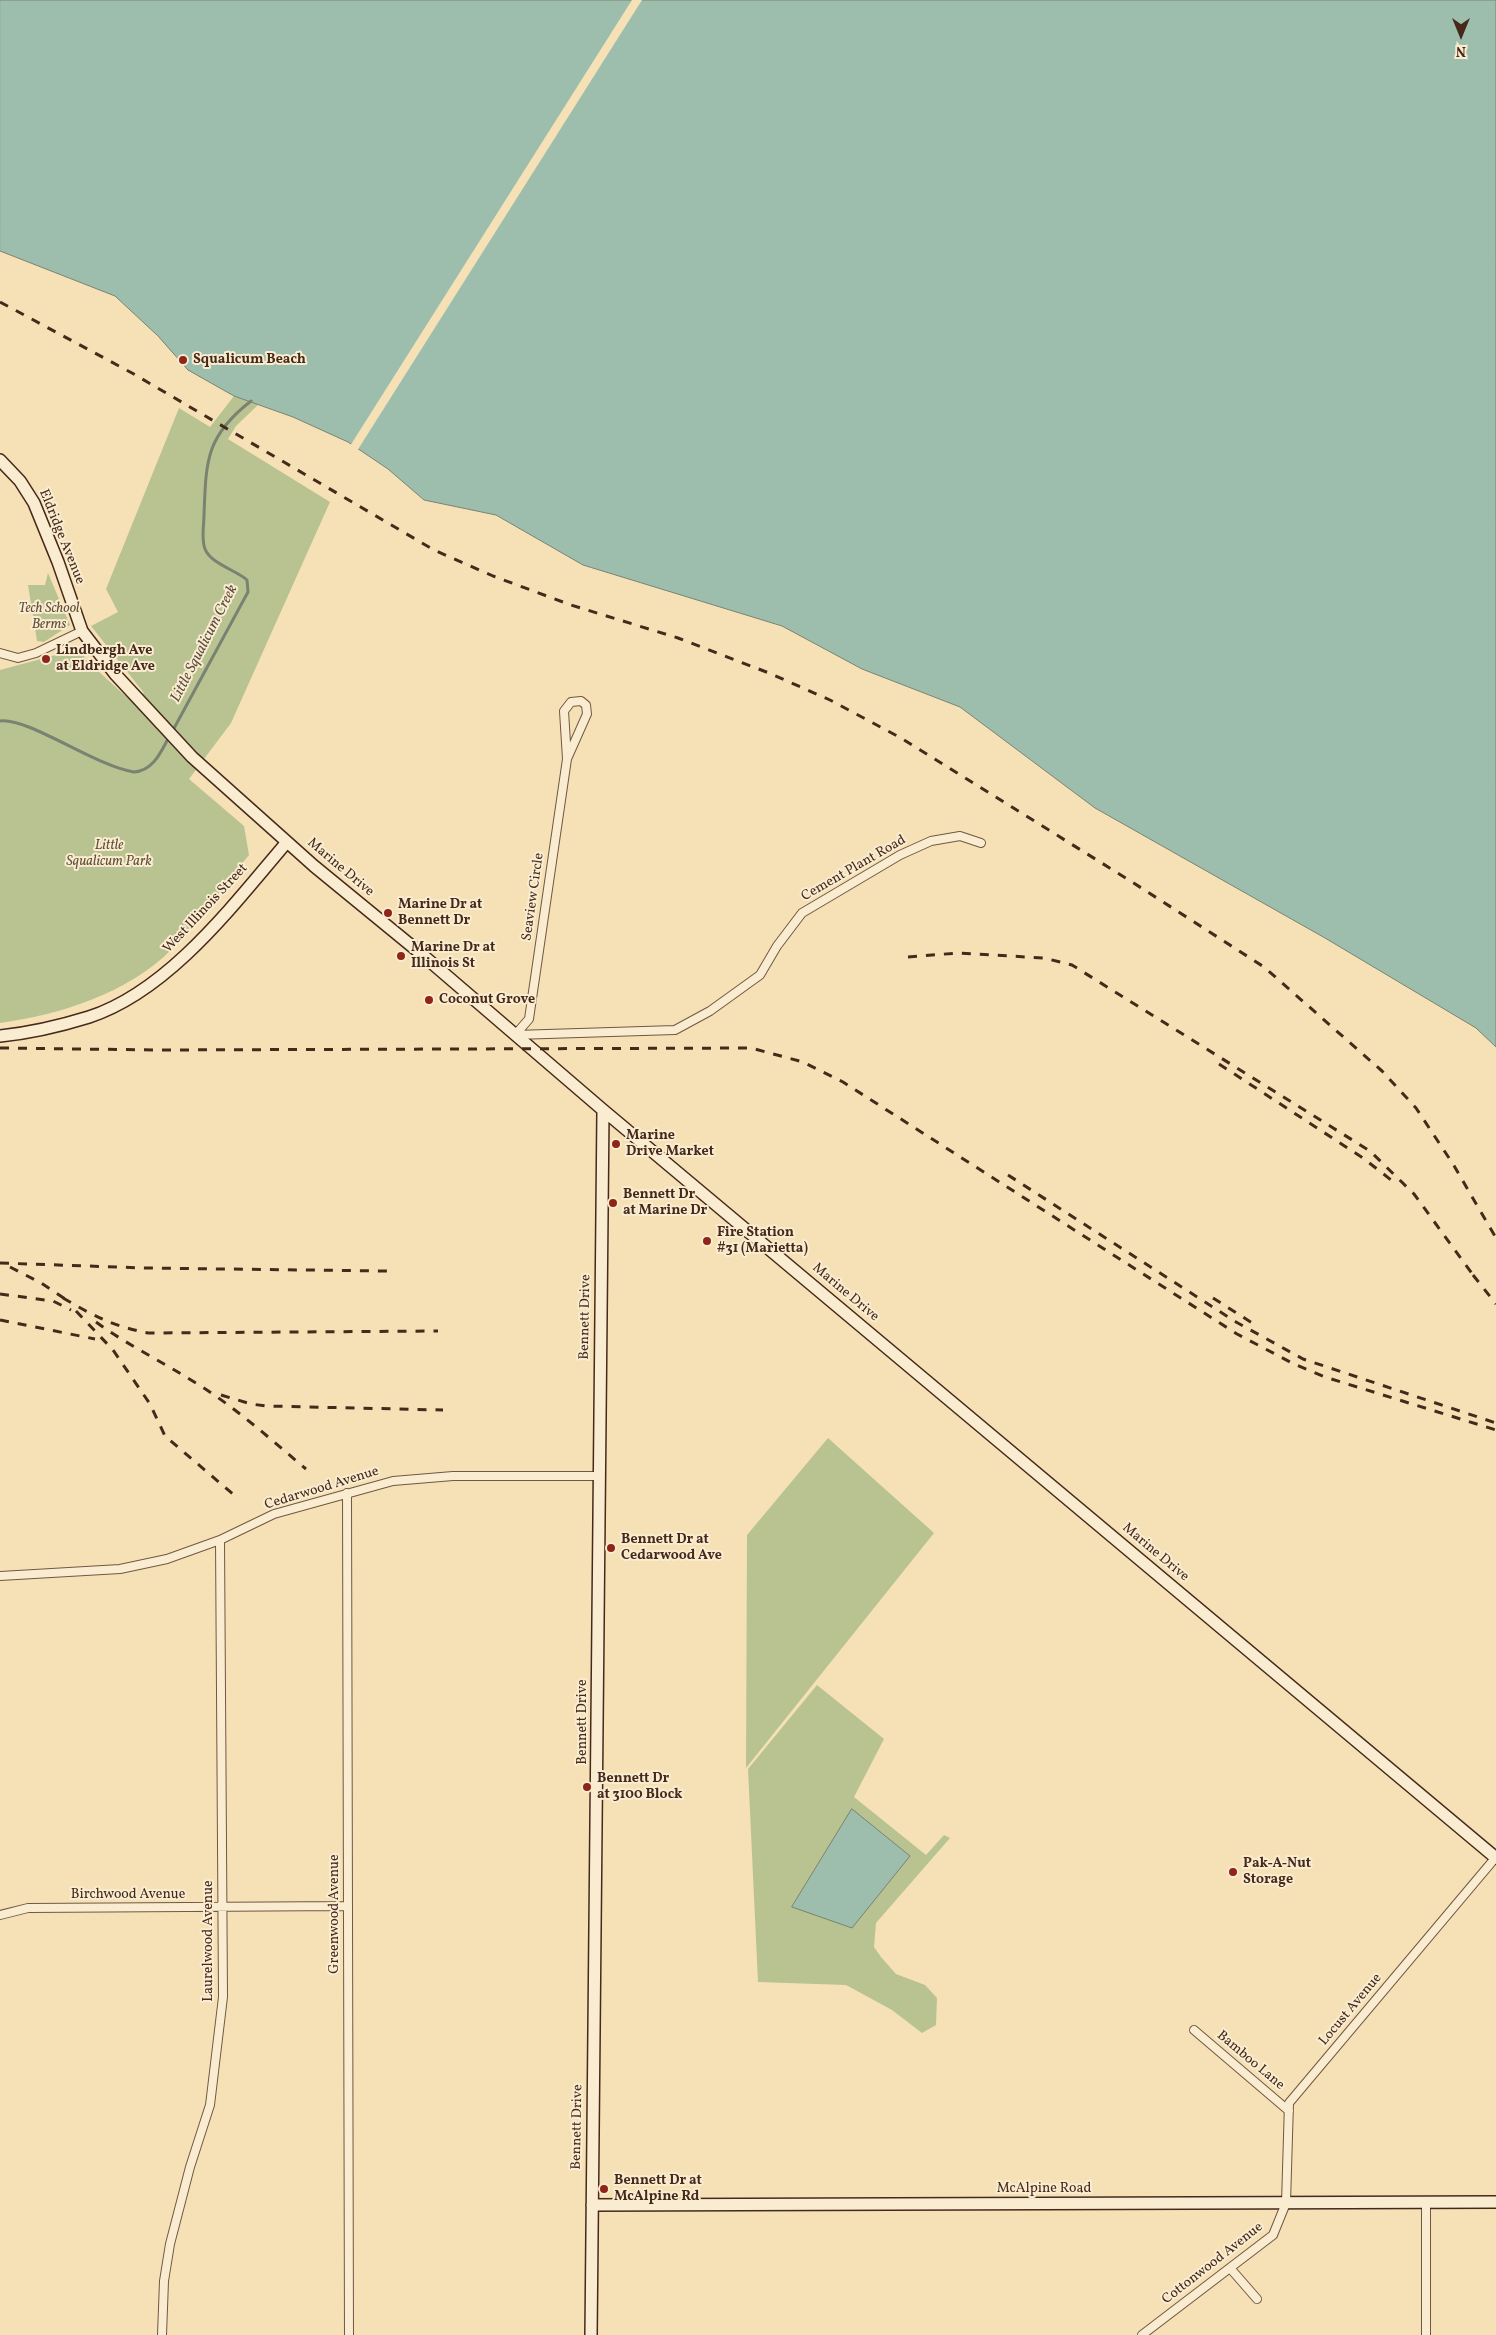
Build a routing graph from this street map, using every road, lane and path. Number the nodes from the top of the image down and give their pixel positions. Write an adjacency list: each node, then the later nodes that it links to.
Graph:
1 (0, 460): 2 (main road, Eldridge Avenue)
2 (82, 631): 3 (street); 5 (main road, Marine Drive)
3 (0, 653)
4 (567, 759): 4 (street, Seaview Circle); 7 (street, Seaview Circle)
5 (287, 842): 7 (main road, Marine Drive); 8 (main road, West Illinois Street)
6 (981, 843): 7 (street, Cement Plant Road)
7 (515, 1035): 9 (main road, Marine Drive)
8 (0, 1036)
9 (603, 1110): 10 (main road, Bennett Drive); 14 (main road, Marine Drive)
10 (600, 1476): 11 (street, Cedarwood Avenue); 23 (main road, Bennett Drive)
11 (347, 1493): 12 (street, Cedarwood Avenue); 15 (street, Greenwood Avenue)
12 (220, 1540): 13 (street, Cedarwood Avenue); 16 (street, Laurelwood Avenue)
13 (0, 1576)
14 (1496, 1858): 19 (street, Locust Avenue)
15 (347, 1906): 16 (street, Birchwood Avenue); 27 (street, Greenwood Avenue)
16 (222, 1908): 17 (street, Birchwood Avenue); 26 (street, Laurelwood Avenue)
17 (0, 1915)
18 (1194, 2030): 19 (street, Bamboo Lane)
19 (1289, 2111): 22 (street, Locust Avenue)
20 (1426, 2202): 21 (main road, McAlpine Road); 22 (main road, McAlpine Road); 30 (street)
21 (1496, 2202)
22 (1286, 2203): 23 (main road, McAlpine Road); 24 (street, Cottonwood Avenue)
23 (592, 2205): 28 (main road, Bennett Drive)
24 (1230, 2268): 25 (street); 29 (street, Cottonwood Avenue)
25 (1258, 2299)
26 (162, 2335)
27 (349, 2335)
28 (591, 2335)
29 (1142, 2335)
30 (1426, 2335)

